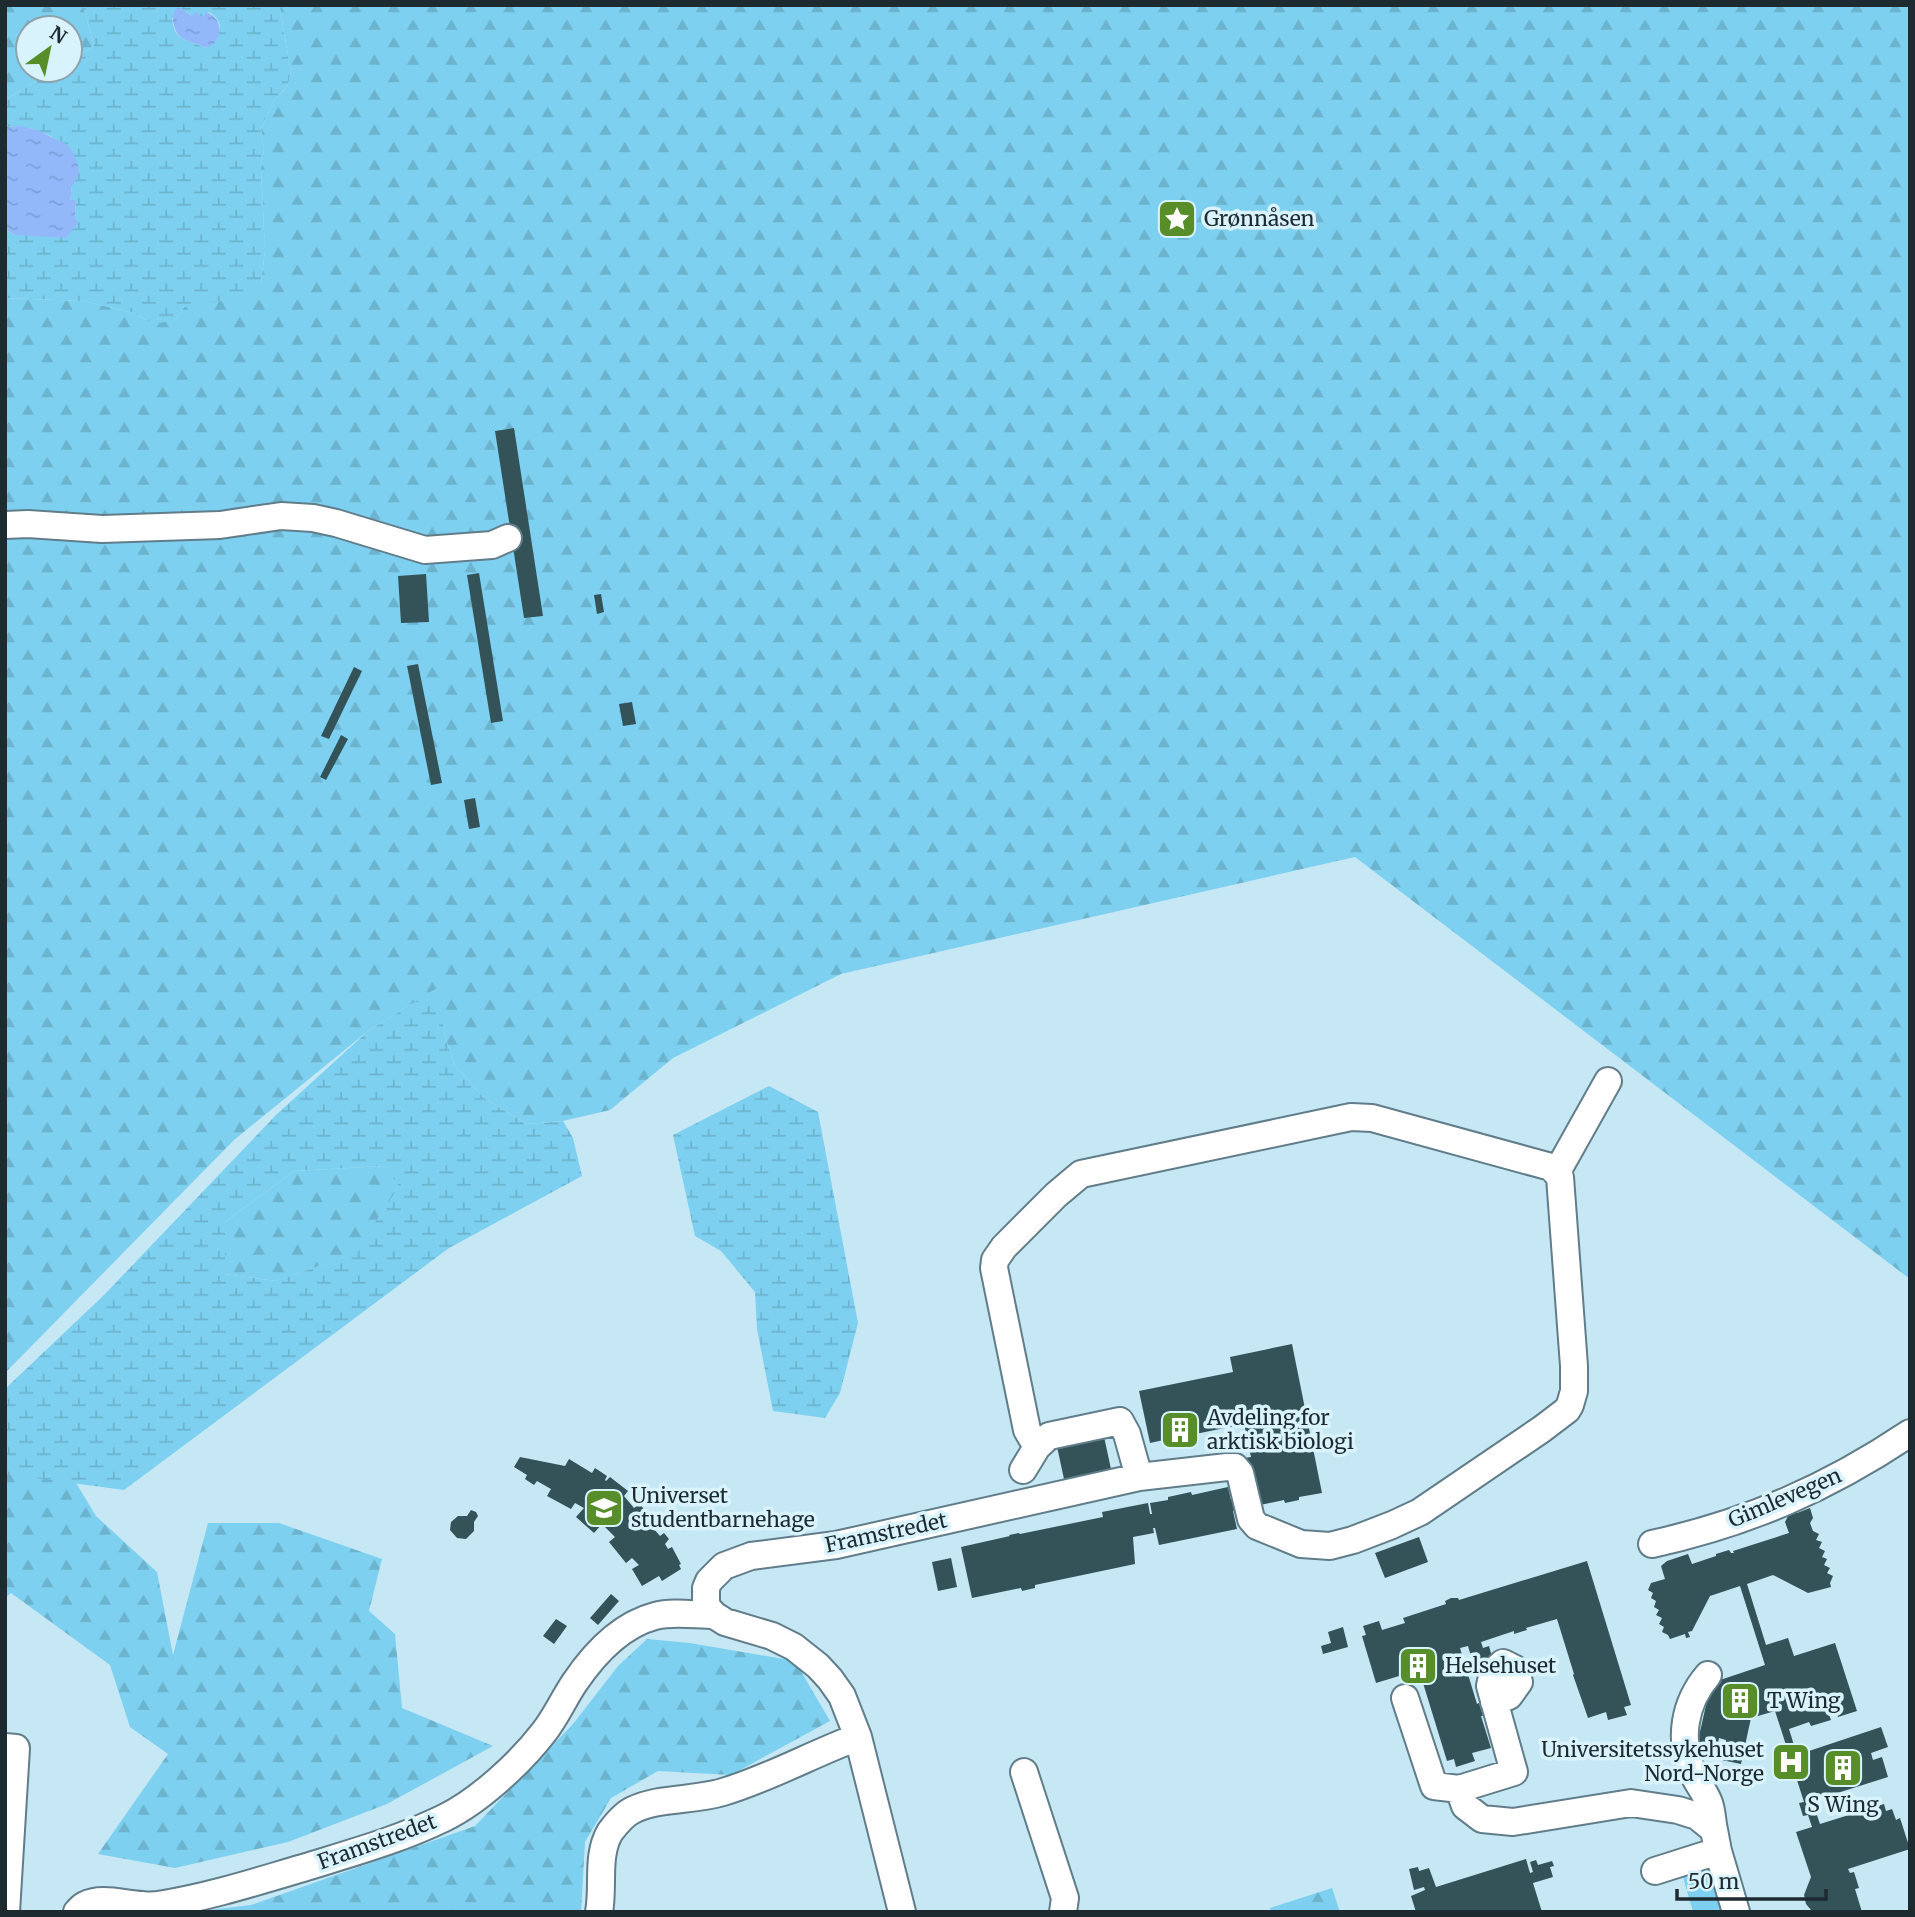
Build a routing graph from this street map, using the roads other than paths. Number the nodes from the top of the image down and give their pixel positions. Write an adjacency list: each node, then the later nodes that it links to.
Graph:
1 (5, 525): 2 (street)
2 (508, 538)
3 (1608, 1082): 4 (street)
4 (1557, 1172): 6 (street); 8 (street)
5 (1910, 1433): 9 (street, Gimlevegen)
6 (1037, 1447): 7 (street); 8 (street)
7 (1023, 1470)
8 (1139, 1477): 10 (street, Framstredet)
9 (1652, 1544)
10 (713, 1615): 14 (street, Framstredet); 20 (street, Framstredet)
11 (1708, 1675): 18 (street)
12 (1405, 1698): 17 (street)
13 (1494, 1702): 17 (street)
14 (858, 1737): 22 (street); 23 (street, Framstredet)
15 (5, 1747): 21 (street)
16 (1024, 1772): 24 (street)
17 (1459, 1789): 18 (street)
18 (1716, 1840): 19 (street); 25 (street)
19 (1656, 1871)
20 (81, 1908)
21 (6, 1912)
22 (599, 1912)
23 (902, 1912)
24 (1063, 1912)
25 (1737, 1912)

